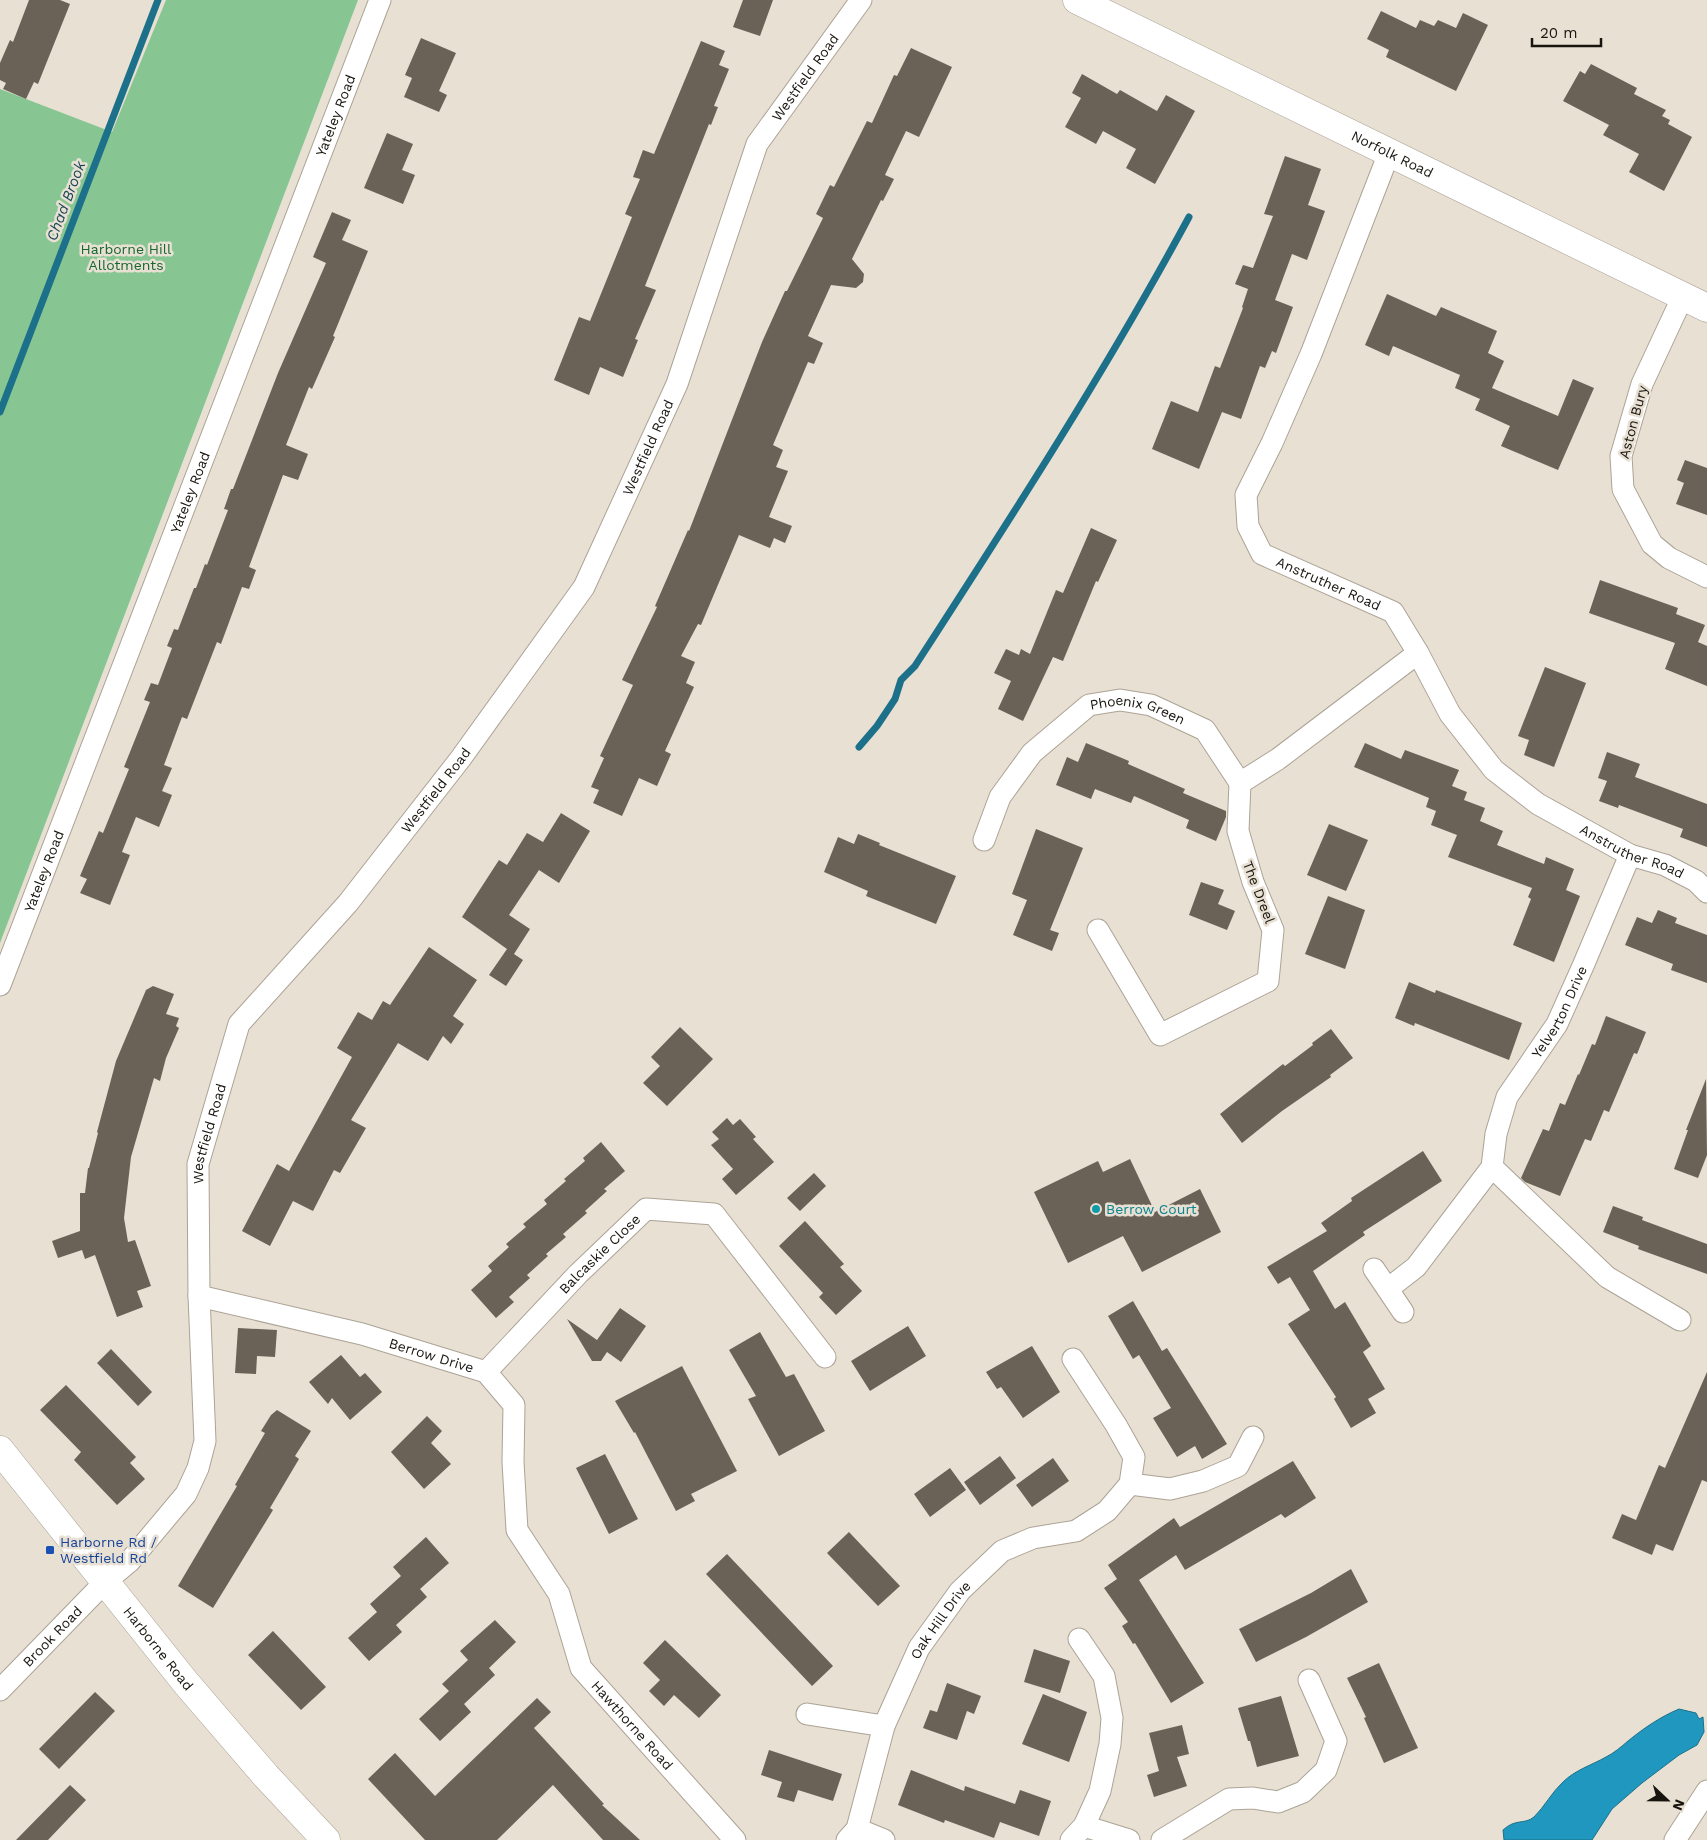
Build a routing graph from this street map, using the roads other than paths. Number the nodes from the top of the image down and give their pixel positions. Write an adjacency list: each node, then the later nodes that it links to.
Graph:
1 (380, 0): 14 (street, Yateley Road)
2 (861, 0): 18 (street, Westfield Road)
3 (1077, 0): 4 (main road, Norfolk Road)
4 (1389, 153): 5 (main road, Norfolk Road); 8 (street, Anstruther Road)
5 (1682, 296): 6 (main road, Norfolk Road); 7 (street, Aston Bury)
6 (1707, 308)
7 (1707, 576)
8 (1418, 653): 9 (street); 11 (street, Anstruther Road)
9 (1240, 783): 10 (street, Phoenix Green); 13 (street, The Dreel)
10 (984, 840)
11 (1630, 855): 12 (street, Anstruther Road); 15 (street, Yelverton Drive)
12 (1707, 892)
13 (1098, 930)
14 (0, 986)
15 (1492, 1166): 17 (street, Yelverton Drive); 20 (street)
16 (1374, 1269): 17 (street)
17 (1389, 1288): 19 (street)
18 (198, 1296): 23 (street, Berrow Drive); 27 (street, Westfield Road)
19 (1403, 1312)
20 (1680, 1320)
21 (825, 1357): 23 (street, Balcaskie Close)
22 (1073, 1359): 26 (street)
23 (486, 1372): 28 (street, Berrow Drive)
24 (1253, 1437): 26 (street)
25 (0, 1450): 27 (main road, Harborne Road)
26 (1130, 1484): 33 (street, Oak Hill Drive)
27 (105, 1582): 31 (street, Brook Road); 37 (main road, Harborne Road)
28 (559, 1594): 38 (street, Hawthorne Road)
29 (1079, 1639): 35 (street)
30 (1309, 1680): 41 (street)
31 (0, 1690)
32 (807, 1714): 33 (street)
33 (884, 1726): 36 (street, Oak Hill Drive)
34 (1706, 1795): 42 (street)
35 (1077, 1833): 40 (street)
36 (852, 1835): 39 (street)
37 (326, 1840)
38 (735, 1840)
39 (884, 1840)
40 (1129, 1840)
41 (1162, 1840)
42 (1675, 1840)

